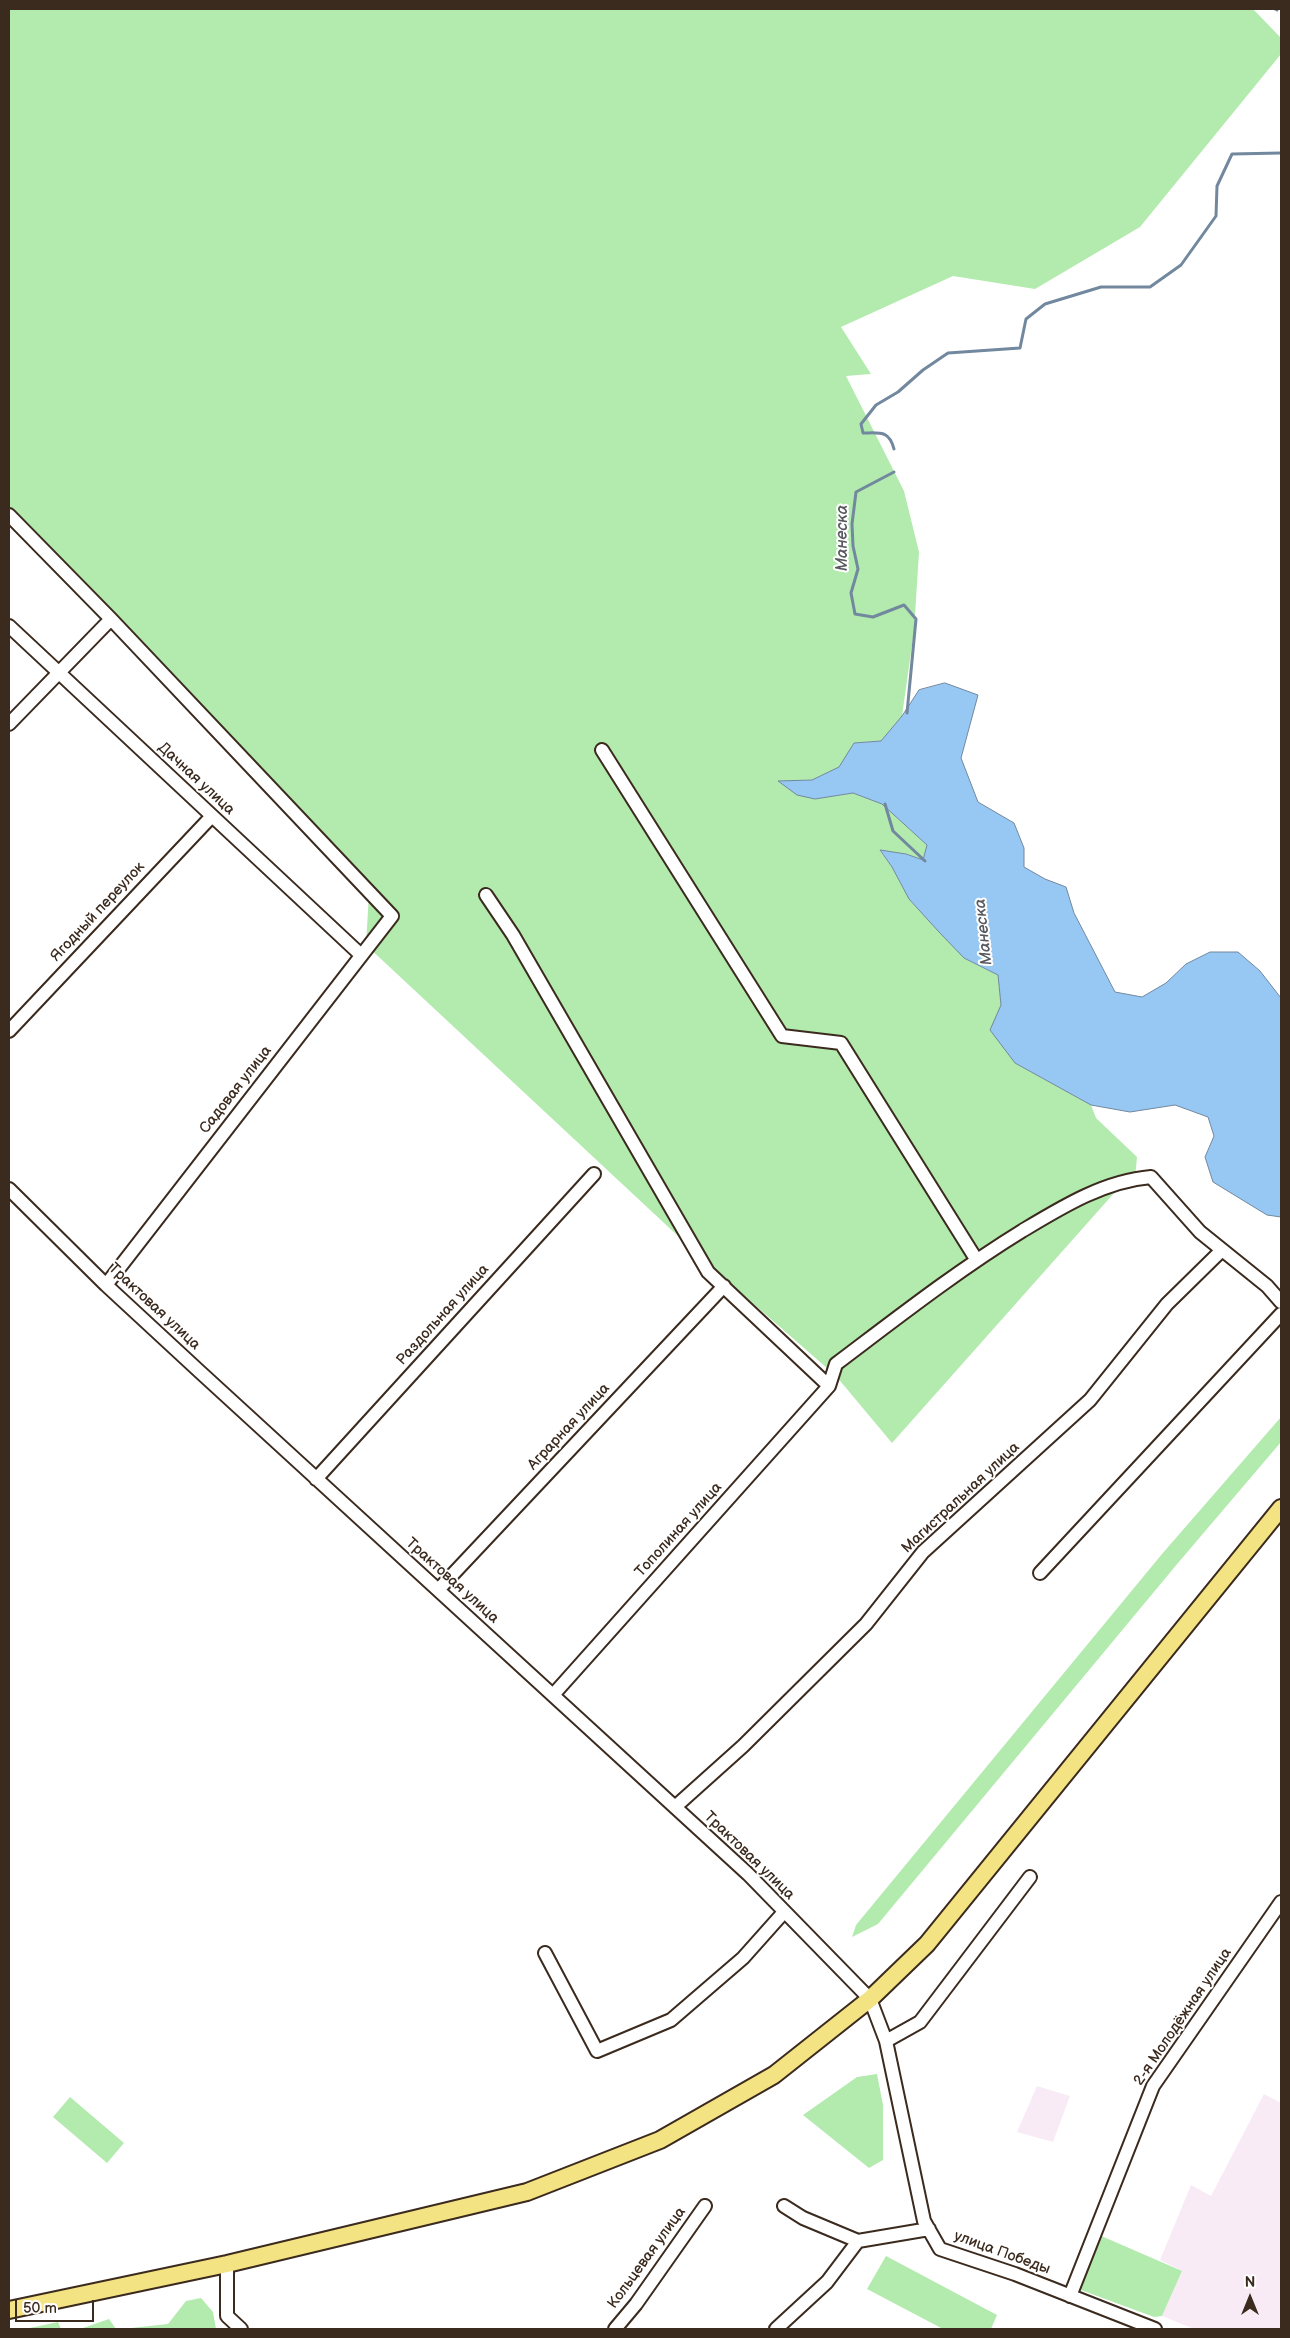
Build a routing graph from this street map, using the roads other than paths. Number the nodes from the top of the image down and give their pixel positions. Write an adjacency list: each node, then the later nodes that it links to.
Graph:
1 (9, 515): 2 (street)
2 (111, 619): 4 (street); 9 (street, Садовая улица)
3 (9, 626): 4 (street, Дачная улица)
4 (58, 672): 5 (street); 7 (street, Дачная улица)
5 (9, 724)
6 (602, 750): 14 (street)
7 (212, 816): 9 (street, Дачная улица); 10 (street, Ягодный переулок)
8 (486, 894): 16 (street)
9 (361, 955): 15 (street, Садовая улица)
10 (9, 1031)
11 (594, 1174): 20 (street, Раздольная улица)
12 (9, 1189): 15 (street, Трактовая улица)
13 (1222, 1250): 14 (street); 17 (street); 25 (street, Магистральная улица)
14 (976, 1259): 19 (street)
15 (106, 1285): 20 (street, Трактовая улица)
16 (724, 1286): 19 (street); 23 (street, Аграрная улица)
17 (1281, 1302)
18 (1281, 1314): 22 (street)
19 (829, 1386): 24 (street, Тополиная улица)
20 (316, 1479): 23 (street, Трактовая улица)
21 (1281, 1508): 30 (main road)
22 (1040, 1573)
23 (438, 1590): 24 (street, Трактовая улица)
24 (553, 1696): 25 (street, Трактовая улица)
25 (675, 1807): 28 (street, Трактовая улица)
26 (1030, 1877): 31 (street)
27 (1281, 1902): 37 (street, 2-я Молодёжная улица)
28 (784, 1912): 29 (street); 30 (street, Трактовая улица)
29 (545, 1953)
30 (870, 1999): 31 (street, улица Победы); 36 (main road)
31 (886, 2041): 34 (street, улица Победы)
32 (705, 2206): 40 (street, Кольцевая улица)
33 (784, 2206): 35 (street)
34 (929, 2229): 35 (street); 37 (street, улица Победы)
35 (858, 2241): 41 (street)
36 (227, 2264): 38 (main road); 39 (street)
37 (1070, 2296): 42 (street, улица Победы)
38 (9, 2310)
39 (241, 2329)
40 (616, 2329)
41 (776, 2329)
42 (1156, 2329)

